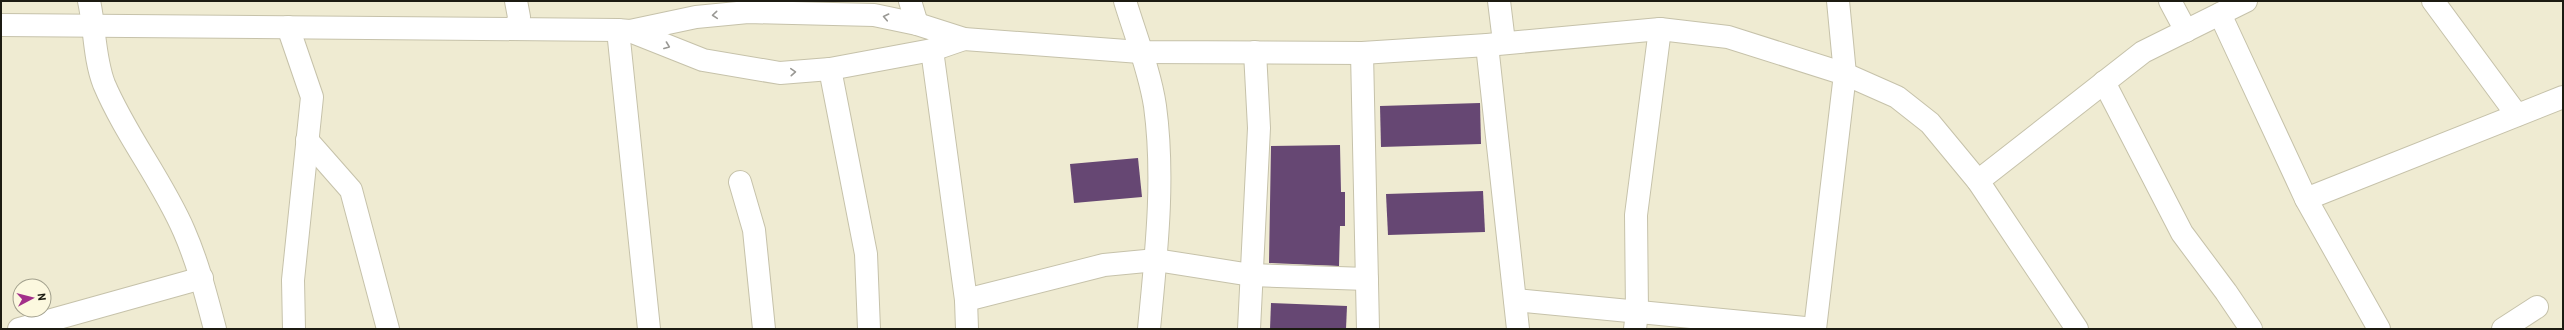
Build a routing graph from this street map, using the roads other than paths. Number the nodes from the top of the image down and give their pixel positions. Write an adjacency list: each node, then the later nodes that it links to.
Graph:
1 (89, 1): 14 (street)
2 (516, 1): 16 (street)
3 (910, 1): 12 (street)
4 (1125, 1): 23 (street)
5 (1499, 1): 21 (street)
6 (1838, 1): 27 (street)
7 (2170, 1): 19 (street)
8 (2246, 1): 11 (street)
9 (2433, 1): 30 (street)
10 (746, 7): 12 (street, one-way to 10); 18 (street, one-way to 18)
11 (2220, 14): 19 (street); 34 (street)
12 (917, 24): 20 (street)
13 (1, 25): 14 (street)
14 (95, 26): 15 (street); 37 (street)
15 (288, 27): 16 (street); 31 (street)
16 (516, 29): 18 (street)
17 (1660, 29): 21 (street); 27 (street); 42 (street)
18 (624, 31): 26 (street, one-way to 26); 47 (street)
19 (2186, 31): 28 (street)
20 (964, 39): 22 (street); 23 (street)
21 (1496, 44): 25 (street); 40 (street)
22 (932, 50): 26 (street); 39 (street)
23 (1140, 52): 24 (street); 35 (street)
24 (1255, 52): 25 (street); 36 (street)
25 (1362, 53): 38 (street)
26 (830, 69): 49 (street)
27 (1846, 74): 32 (street); 55 (street)
28 (2104, 82): 32 (street); 57 (street)
29 (2563, 97): 30 (street)
30 (2517, 115): 34 (street)
31 (307, 140): 45 (street); 46 (street)
32 (1978, 181): 56 (street)
33 (740, 182): 48 (street)
34 (2306, 199): 58 (street)
35 (1156, 260): 36 (street); 39 (street); 51 (street)
36 (1251, 275): 38 (street); 52 (street)
37 (202, 278): 43 (street); 44 (street)
38 (1367, 279): 53 (street)
39 (966, 300): 50 (street)
40 (1515, 300): 42 (street); 54 (street)
41 (2537, 307): 59 (street)
42 (1636, 320): 55 (street)
43 (19, 329)
44 (215, 329)
45 (294, 329)
46 (388, 329)
47 (649, 329)
48 (764, 329)
49 (869, 329)
50 (967, 329)
51 (1149, 329)
52 (1249, 329)
53 (1368, 329)
54 (1518, 329)
55 (1815, 329)
56 (2077, 329)
57 (2251, 329)
58 (2379, 329)
59 (2503, 329)

